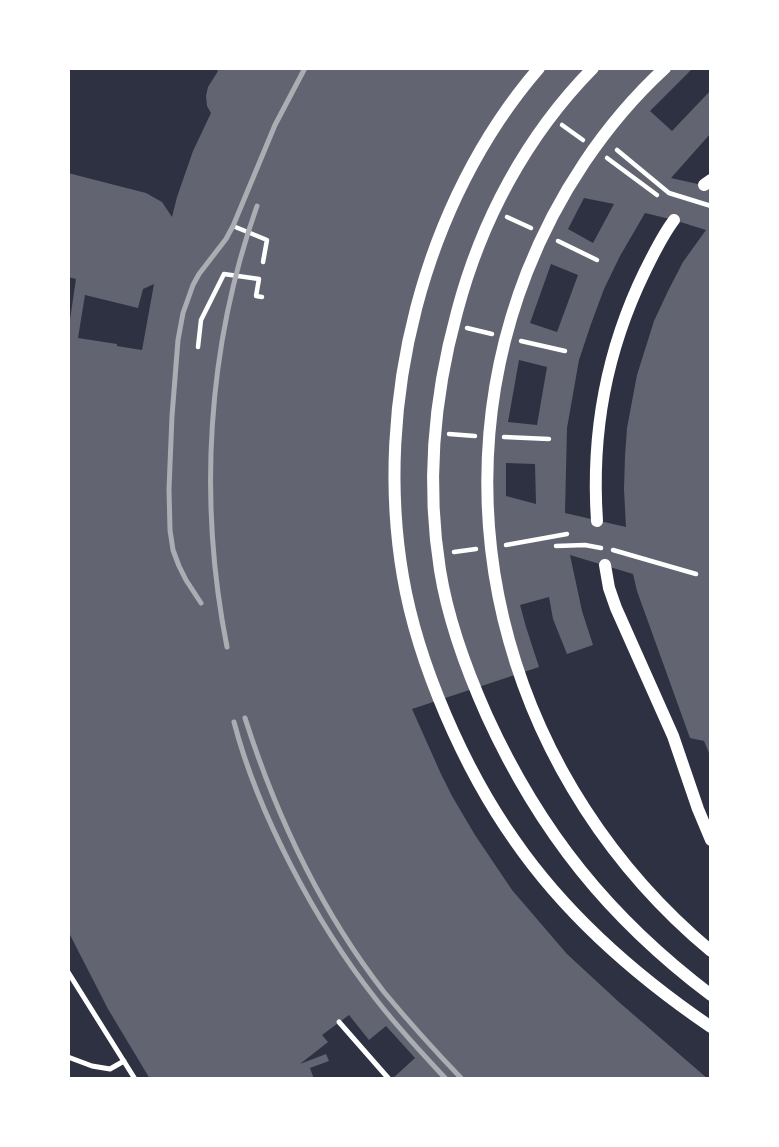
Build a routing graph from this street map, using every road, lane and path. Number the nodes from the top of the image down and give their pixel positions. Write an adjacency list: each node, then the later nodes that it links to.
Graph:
1 (540, 68): 34 (street)
2 (593, 68): 32 (street)
3 (653, 68): 5 (street)
4 (665, 68): 5 (street)
5 (625, 109): 30 (street)
6 (617, 150): 7 (path)
7 (711, 206)
8 (499, 213): 11 (path)
9 (674, 220): 25 (street)
10 (233, 226): 14 (path)
11 (536, 231)
12 (548, 237): 13 (path)
13 (597, 260)
14 (263, 261)
15 (262, 297): 19 (path)
16 (457, 326): 17 (path)
17 (498, 335)
18 (511, 338): 20 (path)
19 (198, 346)
20 (565, 351)
21 (440, 434): 22 (path)
22 (481, 436)
23 (494, 437): 24 (path)
24 (549, 439)
25 (597, 521)
26 (556, 546): 28 (path)
27 (605, 565): 29 (street)
28 (696, 574)
29 (711, 840)
30 (711, 951)
31 (68, 972): 36 (lane)
32 (711, 995)
33 (339, 1022): 38 (lane)
34 (711, 1027)
35 (68, 1056): 36 (lane)
36 (124, 1060): 37 (lane)
37 (135, 1079)
38 (388, 1079)

